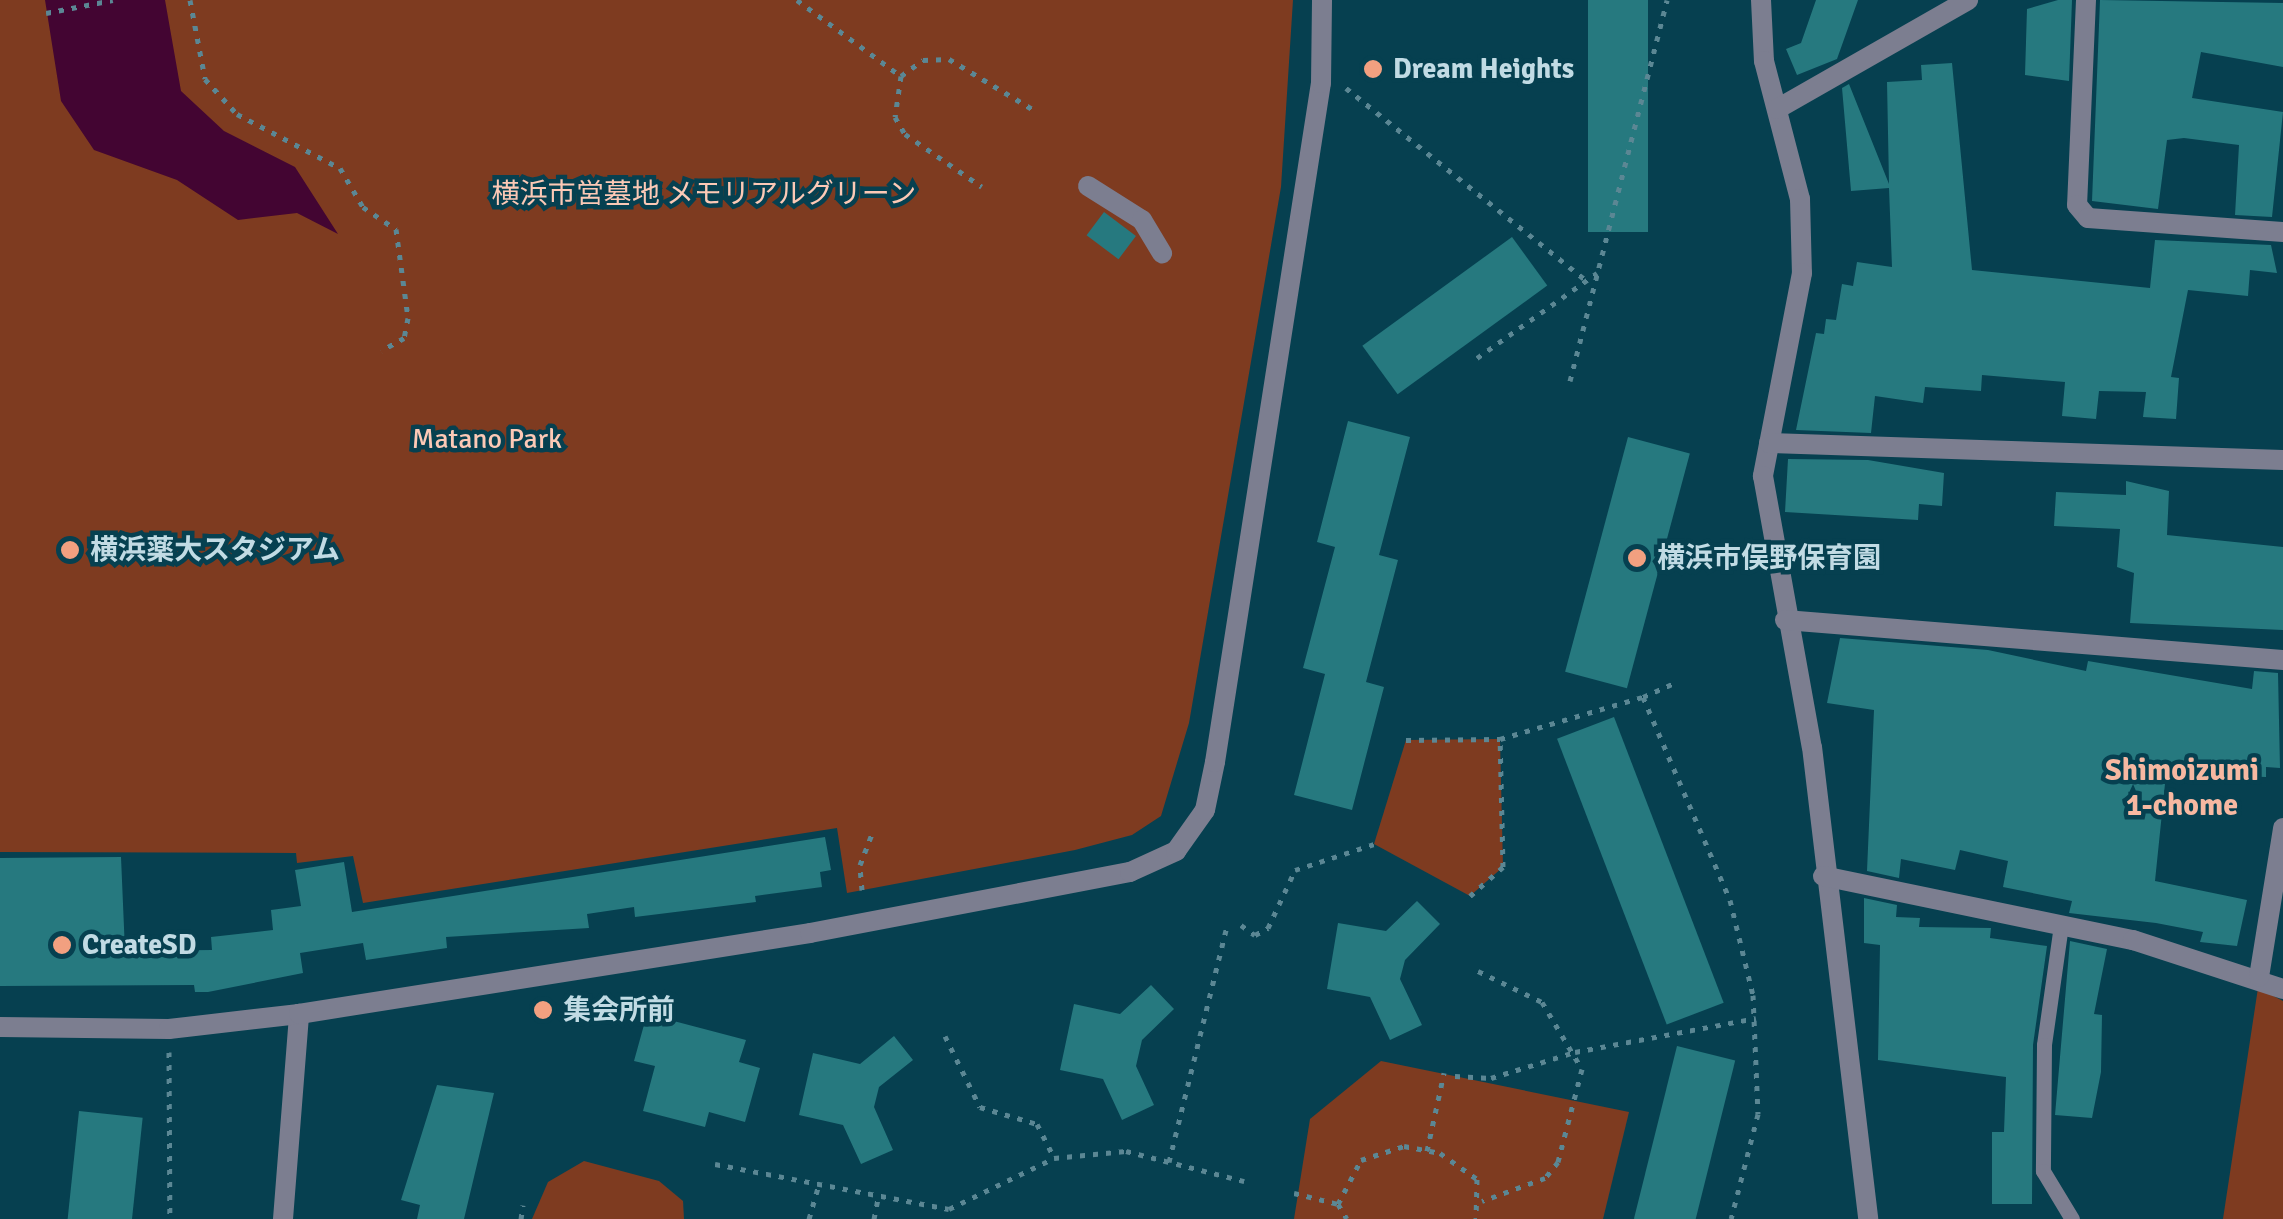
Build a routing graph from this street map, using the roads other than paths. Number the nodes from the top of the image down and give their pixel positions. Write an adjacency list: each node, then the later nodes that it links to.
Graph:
1 (1322, 0): 18 (street)
2 (1761, 0): 5 (street)
3 (1968, 0): 5 (street)
4 (2086, 0): 7 (street)
5 (1777, 110): 9 (street)
6 (1088, 186): 8 (street)
7 (2283, 232)
8 (1162, 253)
9 (1769, 443): 10 (street); 11 (street)
10 (2283, 460)
11 (1786, 620): 12 (street); 14 (street)
12 (2283, 660)
13 (2283, 828): 16 (street)
14 (1823, 876): 15 (street); 21 (street)
15 (2060, 924): 16 (street); 22 (lane)
16 (2259, 977): 17 (street)
17 (2283, 989)
18 (299, 1014): 19 (street); 20 (street)
19 (0, 1027)
20 (284, 1219)
21 (1868, 1219)
22 (2072, 1219)

